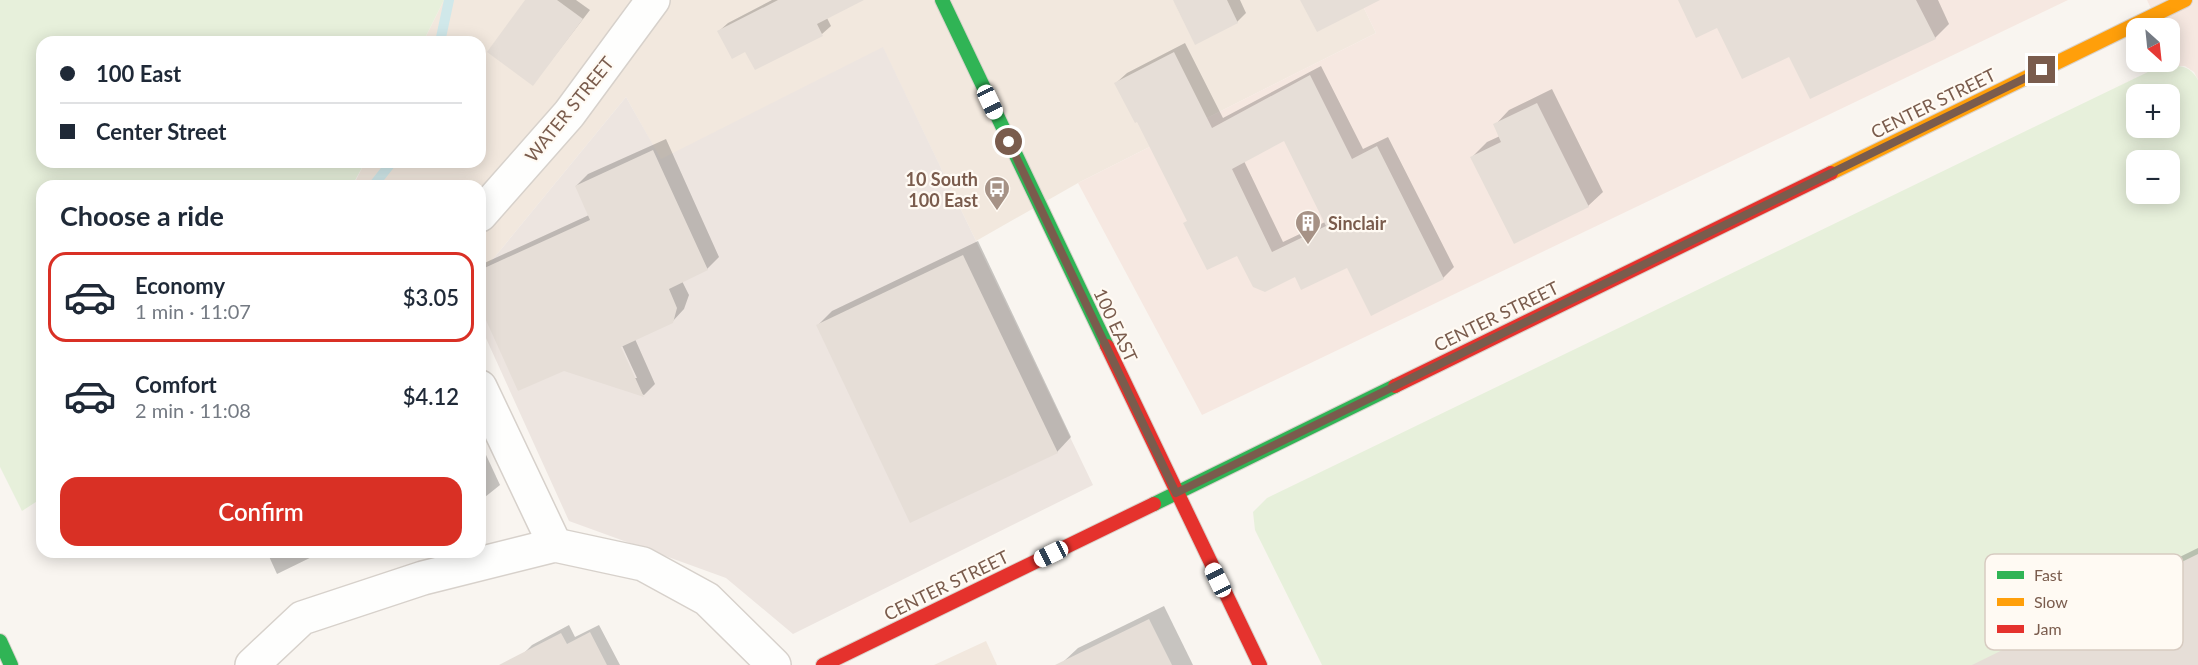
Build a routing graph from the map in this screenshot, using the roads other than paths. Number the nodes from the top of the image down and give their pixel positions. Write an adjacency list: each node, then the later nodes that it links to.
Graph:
1 (653, 0): 4 (street, WATER STREET)
2 (942, 0): 6 (main road, 100 EAST)
3 (2185, 0): 6 (main road, CENTER STREET)
4 (486, 208)
5 (486, 400): 7 (street)
6 (1176, 493): 12 (main road, CENTER STREET); 13 (main road, 100 EAST)
7 (555, 545): 10 (street); 11 (street)
8 (0, 641): 9 (main road)
9 (11, 665)
10 (252, 665)
11 (774, 665)
12 (823, 665)
13 (1260, 665)

